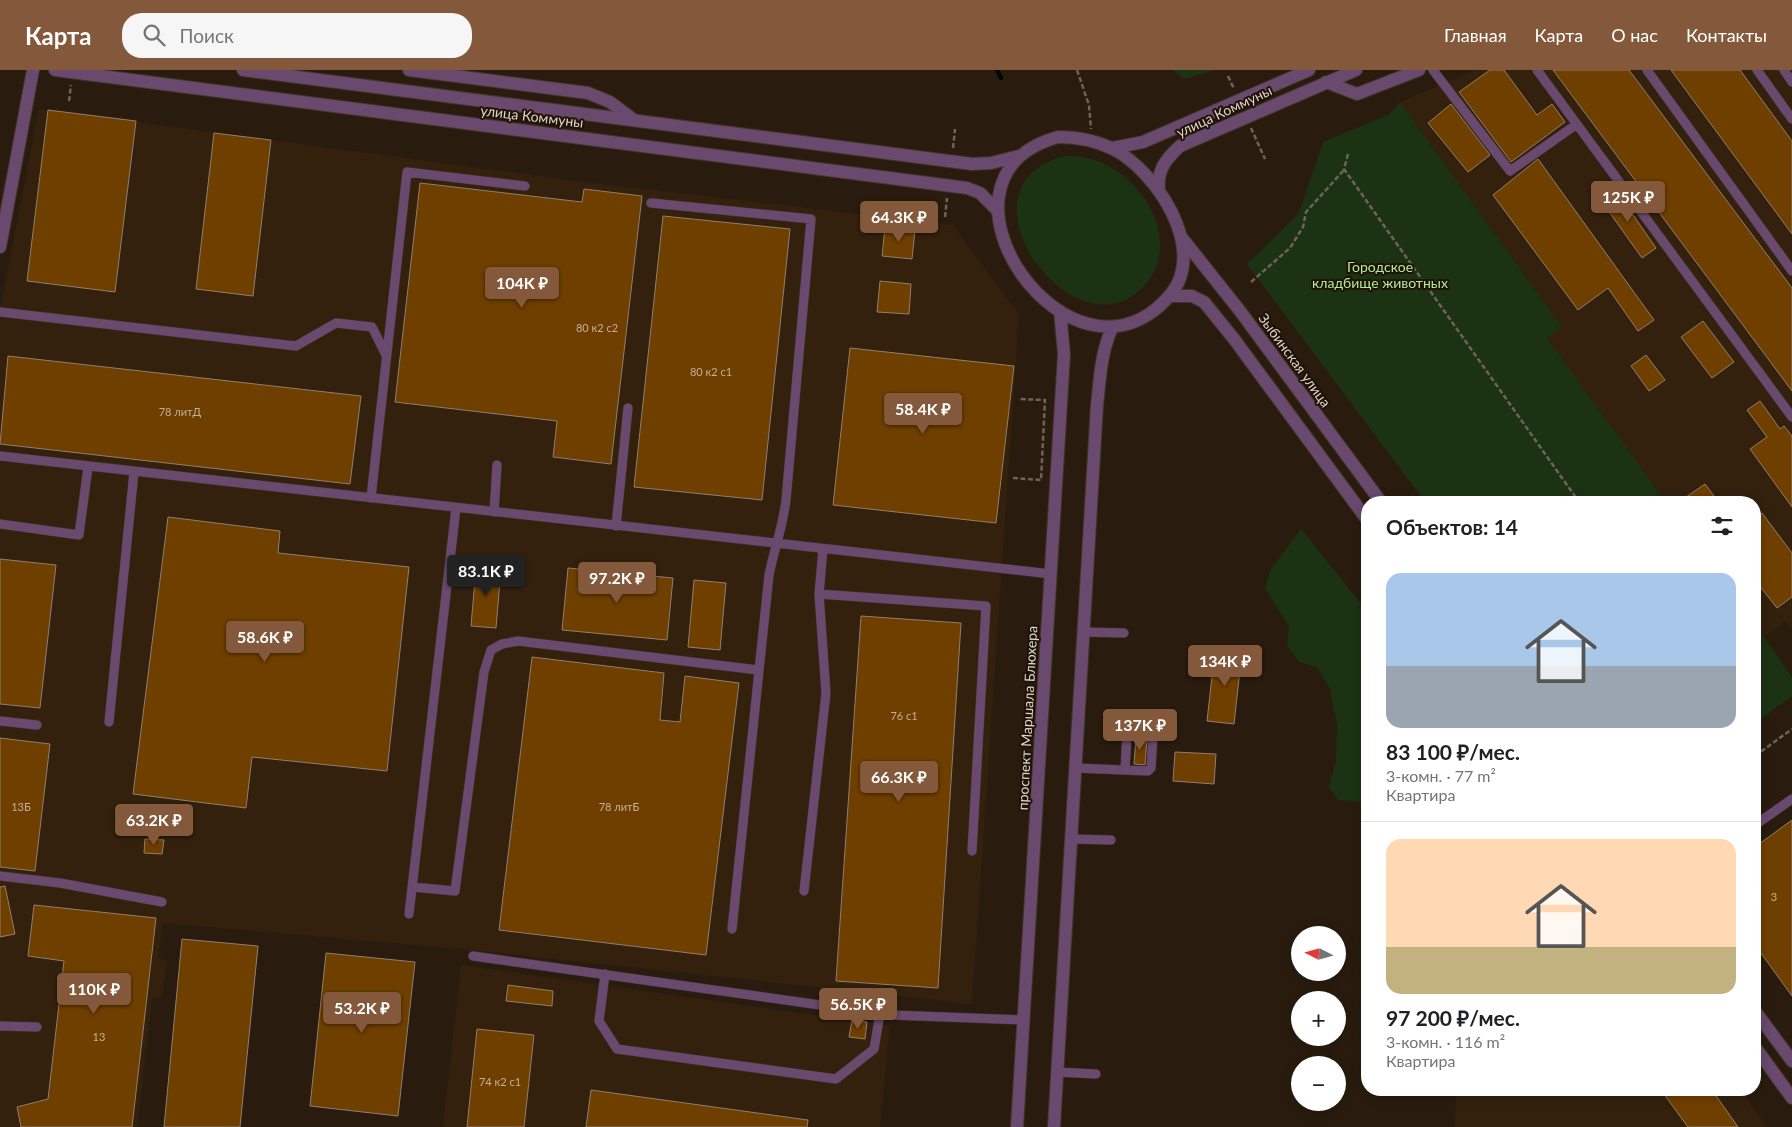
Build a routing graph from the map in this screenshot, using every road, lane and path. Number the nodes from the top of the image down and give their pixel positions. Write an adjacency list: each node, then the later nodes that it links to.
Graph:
1 (34, 70): 31 (street)
2 (55, 70): 29 (street, улица Коммуны)
3 (243, 70): 19 (street, улица Коммуны)
4 (409, 70): 19 (street)
5 (1077, 70): 21 (path)
6 (1310, 70): 22 (street, улица Коммуны)
7 (1356, 70): 15 (street, улица Коммуны)
8 (1419, 70): 15 (street)
9 (1433, 70): 20 (lane)
10 (1537, 70): 20 (lane)
11 (1647, 70): 32 (lane)
12 (1757, 70): 18 (lane)
13 (1784, 70): 16 (lane)
14 (72, 80): 17 (path)
15 (1326, 82): 27 (street, улица Коммуны)
16 (1792, 82)
17 (69, 101)
18 (1792, 119)
19 (636, 121): 24 (street, улица Коммуны)
20 (1577, 124): 41 (lane)
21 (1092, 140): 22 (street); 24 (street)
22 (1112, 148): 27 (street)
23 (1348, 154): 25 (path)
24 (1019, 156): 29 (street)
25 (1344, 169): 33 (path); 48 (path)
26 (526, 186): 38 (lane)
27 (1159, 191): 30 (street)
28 (651, 203): 55 (lane)
29 (997, 210): 35 (street)
30 (1182, 238): 34 (street); 47 (street, Зыбинская улица)
31 (0, 247)
32 (1792, 271)
33 (1251, 282)
34 (1169, 296): 37 (street); 52 (street)
35 (1060, 311): 37 (street); 57 (street, проспект Маршала Блюхера)
36 (0, 312): 38 (lane)
37 (1112, 328): 59 (street)
38 (386, 356): 49 (lane)
39 (1018, 399): 46 (path)
40 (628, 408): 54 (lane)
41 (1792, 417)
42 (0, 456): 44 (lane)
43 (497, 465): 51 (lane)
44 (88, 467): 45 (lane); 53 (lane)
45 (134, 472): 49 (lane); 63 (lane)
46 (1013, 478)
47 (1377, 496)
48 (1575, 496)
49 (371, 498): 50 (lane)
50 (456, 508): 51 (lane); 75 (lane)
51 (494, 512): 54 (lane)
52 (1361, 512)
53 (0, 524)
54 (616, 526): 55 (lane)
55 (775, 544): 56 (lane); 61 (lane)
56 (823, 549): 57 (lane); 58 (lane)
57 (1051, 574): 84 (street, проспект Маршала Блюхера)
58 (819, 594): 73 (lane); 76 (lane)
59 (1083, 632): 60 (lane); 67 (street)
60 (1124, 633)
61 (758, 670): 75 (lane); 79 (lane)
62 (0, 721): 64 (lane)
63 (109, 722)
64 (37, 725)
65 (1792, 729): 66 (path)
66 (1761, 752)
67 (1076, 768): 68 (lane); 71 (street)
68 (1125, 770): 68 (lane)
69 (1792, 799): 70 (lane)
70 (1761, 821)
71 (1071, 838): 72 (lane); 89 (street)
72 (1111, 840)
73 (972, 851)
74 (0, 876): 77 (lane)
75 (412, 887): 78 (lane)
76 (804, 891)
77 (162, 902)
78 (409, 914)
79 (732, 929)
80 (473, 956): 81 (lane)
81 (604, 974): 82 (lane); 82 (lane)
82 (880, 1014): 84 (lane)
83 (1761, 1018): 88 (street)
84 (1024, 1020): 92 (street, проспект Маршала Блюхера)
85 (0, 1026): 86 (lane)
86 (37, 1027)
87 (1761, 1055): 91 (street)
88 (1792, 1061)
89 (1057, 1072): 90 (lane); 93 (street)
90 (1096, 1074)
91 (1792, 1098)
92 (1017, 1127)
93 (1054, 1127)

